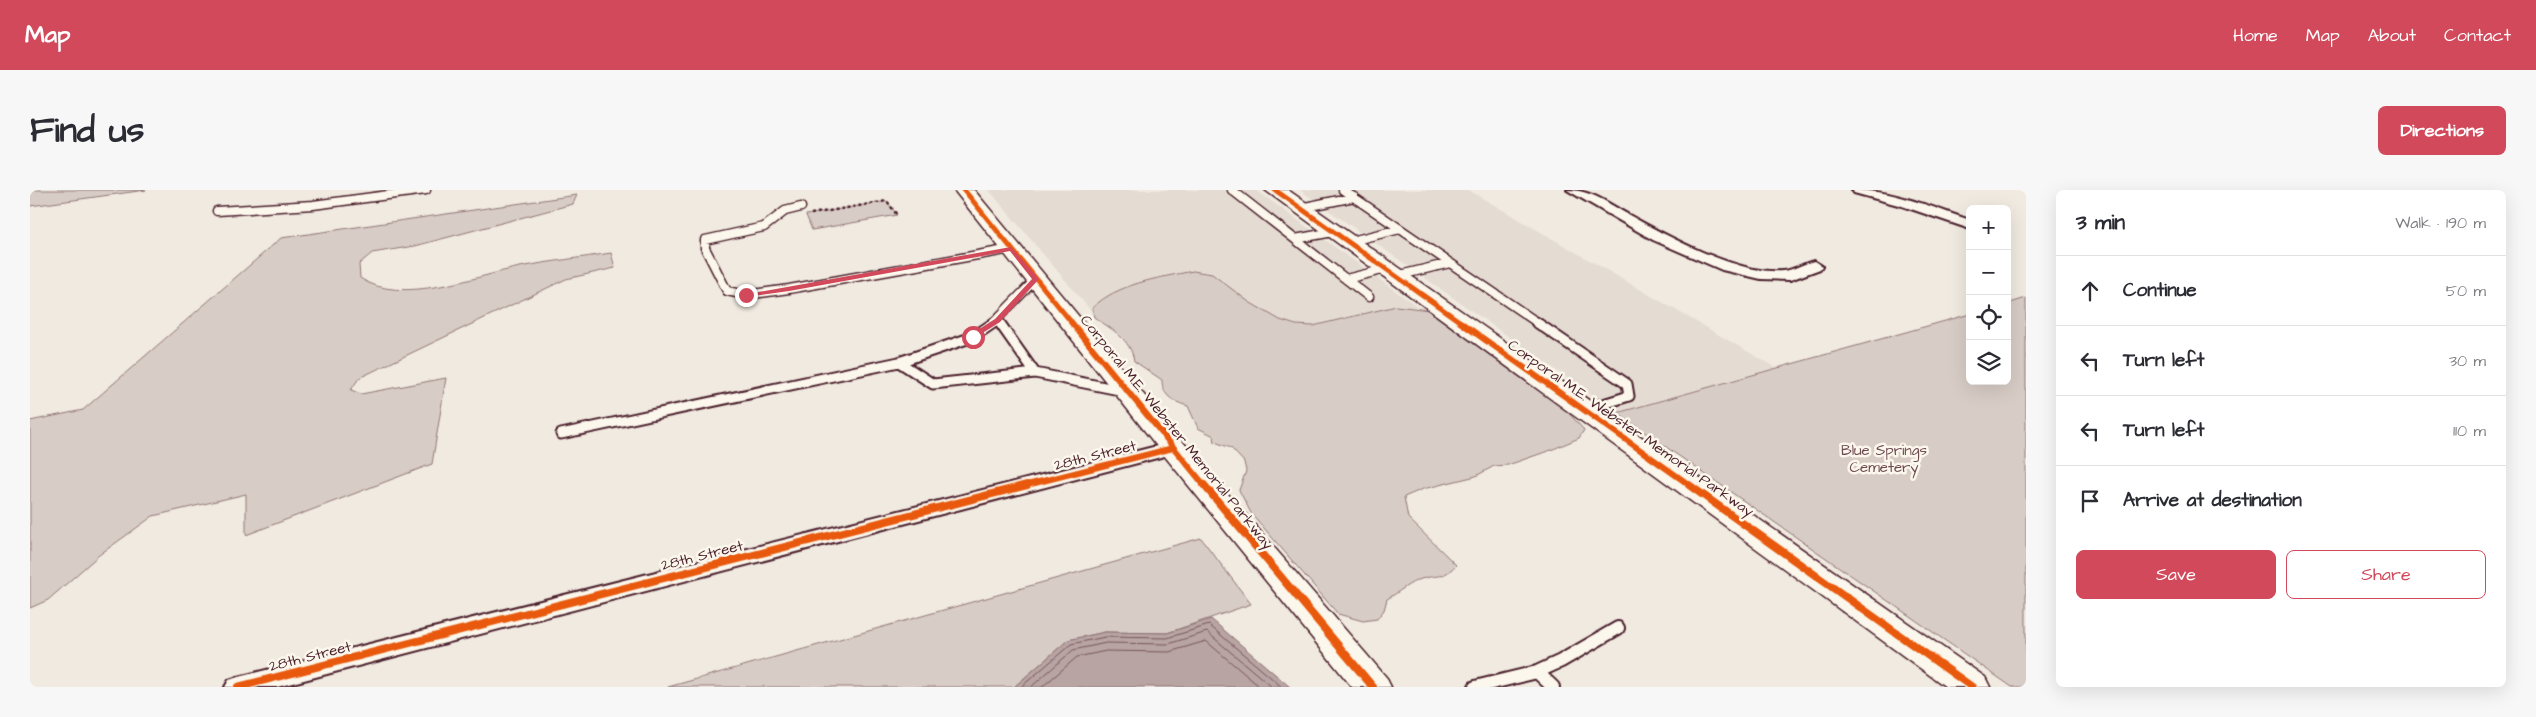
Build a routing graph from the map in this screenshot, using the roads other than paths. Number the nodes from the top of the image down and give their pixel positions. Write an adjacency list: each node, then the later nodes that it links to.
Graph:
1 (426, 190): 11 (lane)
2 (964, 190): 16 (main road, Corporal M.E. Webster Memorial Parkway)
3 (1232, 190): 15 (lane)
4 (1275, 190): 10 (main road, Corporal M.E. Webster Memorial Parkway)
5 (1343, 190): 8 (lane)
6 (1574, 190): 18 (street)
7 (1859, 190): 12 (street)
8 (1354, 198): 10 (lane); 13 (lane)
9 (801, 207): 16 (lane)
10 (1300, 208): 14 (main road, Corporal M.E. Webster Memorial Parkway)
11 (217, 211)
12 (1966, 224)
13 (1400, 230): 14 (lane); 17 (lane)
14 (1340, 237): 15 (lane); 19 (main road, Corporal M.E. Webster Memorial Parkway)
15 (1294, 239): 21 (lane)
16 (1011, 249): 20 (main road, Corporal M.E. Webster Memorial Parkway)
17 (1450, 263): 19 (lane); 27 (lane)
18 (1814, 266)
19 (1391, 273): 21 (lane); 27 (main road, Corporal M.E. Webster Memorial Parkway)
20 (1036, 279): 23 (lane); 26 (main road, Corporal M.E. Webster Memorial Parkway)
21 (1346, 279): 22 (lane)
22 (1369, 297)
23 (998, 320): 24 (lane); 25 (lane)
24 (899, 362): 25 (lane); 28 (lane)
25 (1035, 373): 26 (lane)
26 (1127, 392): 29 (main road, Corporal M.E. Webster Memorial Parkway)
27 (1583, 410): 36 (main road, Corporal M.E. Webster Memorial Parkway)
28 (561, 434)
29 (1173, 448): 32 (street, 28th Street); 33 (main road, Corporal M.E. Webster Memorial Parkway)
30 (1618, 628): 31 (lane)
31 (1537, 672): 34 (lane); 35 (lane)
32 (238, 687)
33 (1373, 687)
34 (1475, 687)
35 (1553, 687)
36 (1972, 687)

